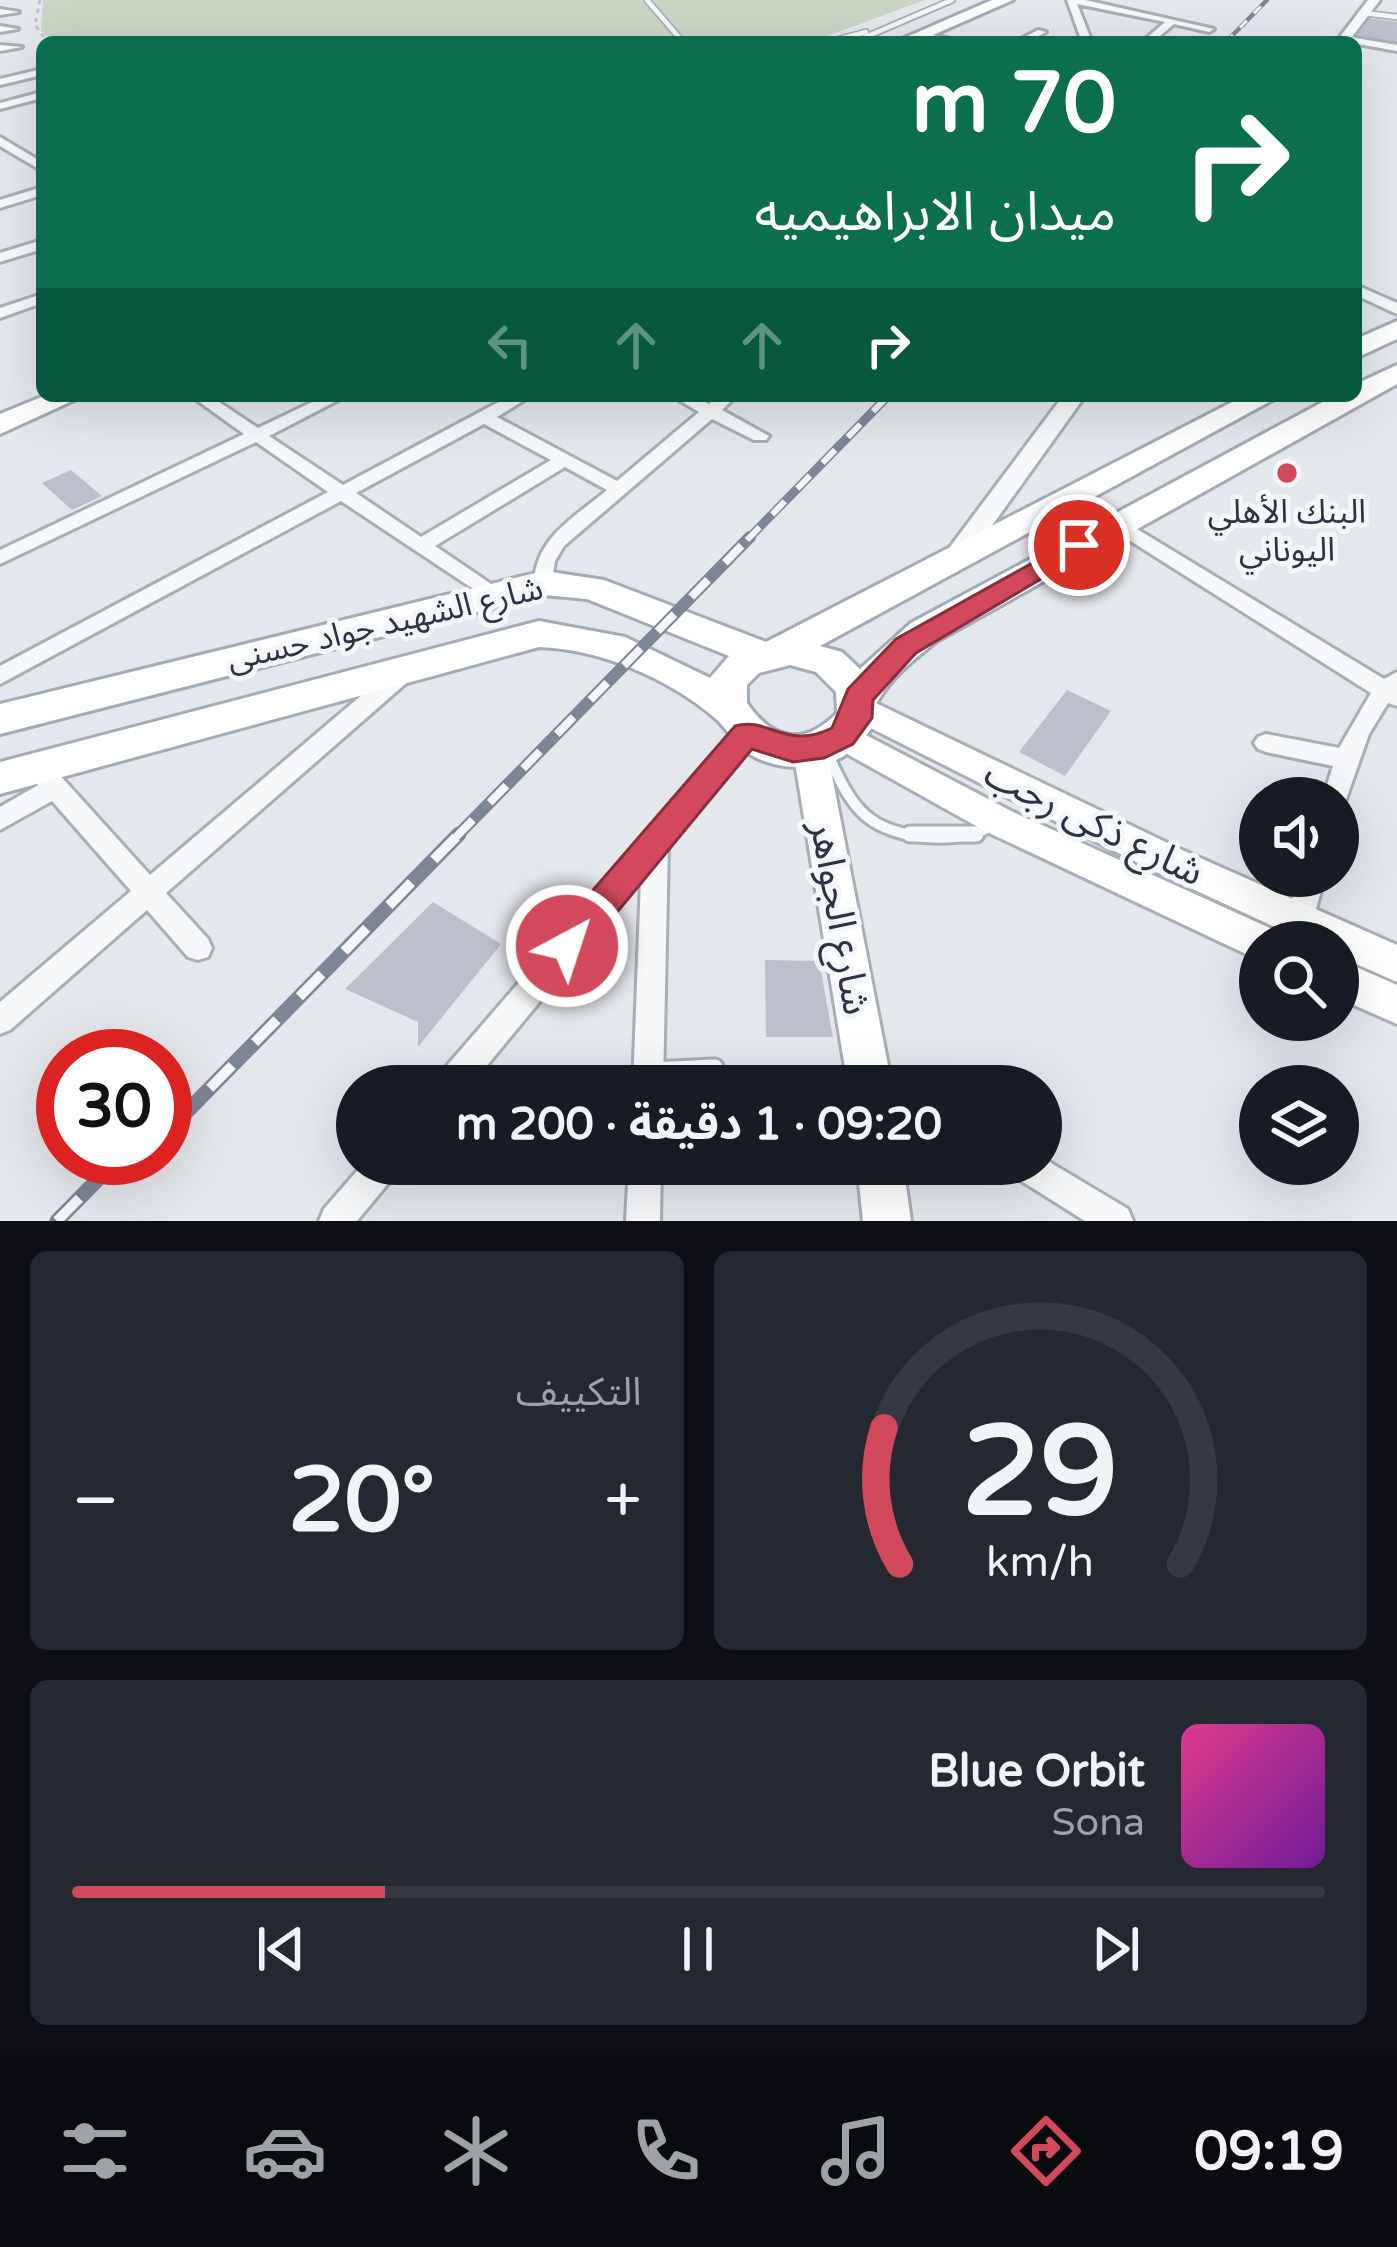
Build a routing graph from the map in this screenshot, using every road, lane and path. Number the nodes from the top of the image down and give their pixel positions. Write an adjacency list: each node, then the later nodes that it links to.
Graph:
1 (40, 0): 20 (path)
2 (647, 0): 21 (lane)
3 (952, 0): 18 (lane)
4 (1005, 0): 24 (main road)
5 (1026, 0): 25 (main road)
6 (1071, 0): 14 (street); 27 (street)
7 (1205, 0): 9 (street)
8 (1374, 0): 13 (street)
9 (1230, 5)
10 (1152, 7): 14 (street)
11 (0, 12): 12 (street)
12 (14, 12)
13 (1364, 13): 15 (lane); 29 (street)
14 (1137, 14): 16 (street)
15 (1397, 17)
16 (1172, 21): 17 (street); 28 (street)
17 (1209, 29)
18 (869, 32): 22 (lane); 23 (lane)
19 (1041, 32): 26 (street)
20 (43, 36)
21 (678, 36)
22 (853, 36)
23 (863, 36)
24 (939, 36)
25 (941, 36)
26 (1033, 36)
27 (1086, 36)
28 (1154, 36)
29 (1347, 36)
30 (1362, 43): 33 (street)
31 (17, 47): 32 (street)
32 (0, 48)
33 (1397, 48)
34 (36, 73): 35 (street)
35 (3, 79)
36 (36, 97): 37 (street)
37 (0, 106)
38 (0, 141): 40 (street)
39 (36, 146): 40 (street)
40 (16, 152): 41 (street); 42 (street)
41 (0, 155)
42 (36, 163)
43 (36, 193): 44 (street)
44 (0, 204)
45 (36, 246): 46 (street)
46 (0, 258)
47 (1362, 281): 49 (street)
48 (1362, 292): 51 (street)
49 (1397, 292)
50 (36, 300): 52 (street)
51 (1397, 309)
52 (0, 314)
53 (1397, 329): 54 (main road)
54 (1362, 347)
55 (1397, 374): 56 (main road)
56 (1362, 392)
57 (36, 395): 67 (main road)
58 (56, 402): 70 (main road)
59 (208, 402): 71 (street)
60 (326, 402): 71 (street)
61 (512, 402): 69 (street)
62 (692, 402): 68 (street)
63 (721, 402): 68 (street)
64 (1070, 402): 79 (street)
65 (1254, 402): 76 (main road)
66 (1344, 402): 77 (main road)
67 (0, 410)
68 (710, 411): 72 (street); 74 (street)
69 (484, 417): 73 (street); 75 (street)
70 (0, 425)
71 (257, 435): 75 (street); 80 (street)
72 (760, 436)
73 (564, 460): 74 (street); 78 (street)
74 (619, 489): 81 (street)
75 (342, 493): 78 (street); 85 (street)
76 (1071, 495): 77 (street); 79 (main road)
77 (1116, 524): 86 (street); 89 (main road)
78 (421, 546): 82 (street)
79 (959, 553): 83 (main road)
80 (0, 558)
81 (544, 583): 82 (main road, شارع الشهيد جواد حسنى); 83 (main road, شارع الشهيد جواد حسنى)
82 (490, 592): 87 (main road, شارع الشهيد جواد حسنى)
83 (770, 654): 88 (main road); 89 (main road)
84 (410, 668): 88 (main road, شارع الشهيد جواد حسنى); 93 (main road, شارع الشهيد جواد حسنى); 97 (street)
85 (0, 676)
86 (1392, 690): 91 (street)
87 (2, 716)
88 (736, 721): 89 (main road); 96 (street)
89 (839, 727): 95 (main road, شارع ذكى رجب); 95 (lane); 98 (main road, شارع ذكى رجب); 108 (main road, شارع الجواهر)
90 (1266, 742): 91 (street)
91 (1346, 759): 92 (street)
92 (1341, 777)
93 (31, 778): 94 (street); 97 (street)
94 (0, 820)
95 (998, 821): 99 (main road, شارع ذكى رجب)
96 (655, 841): 106 (street); 107 (street)
97 (148, 893): 100 (street); 105 (street)
98 (1274, 921)
99 (1239, 932)
100 (198, 948)
101 (1359, 952): 102 (main road, شارع ذكى رجب)
102 (1397, 964)
103 (1359, 988): 104 (main road)
104 (1397, 1005)
105 (0, 1021)
106 (468, 1065)
107 (648, 1065)
108 (875, 1065)
109 (367, 1185): 112 (street)
110 (883, 1185): 113 (main road)
111 (1057, 1185): 114 (street)
112 (337, 1221)
113 (887, 1221)
114 (1116, 1221)

